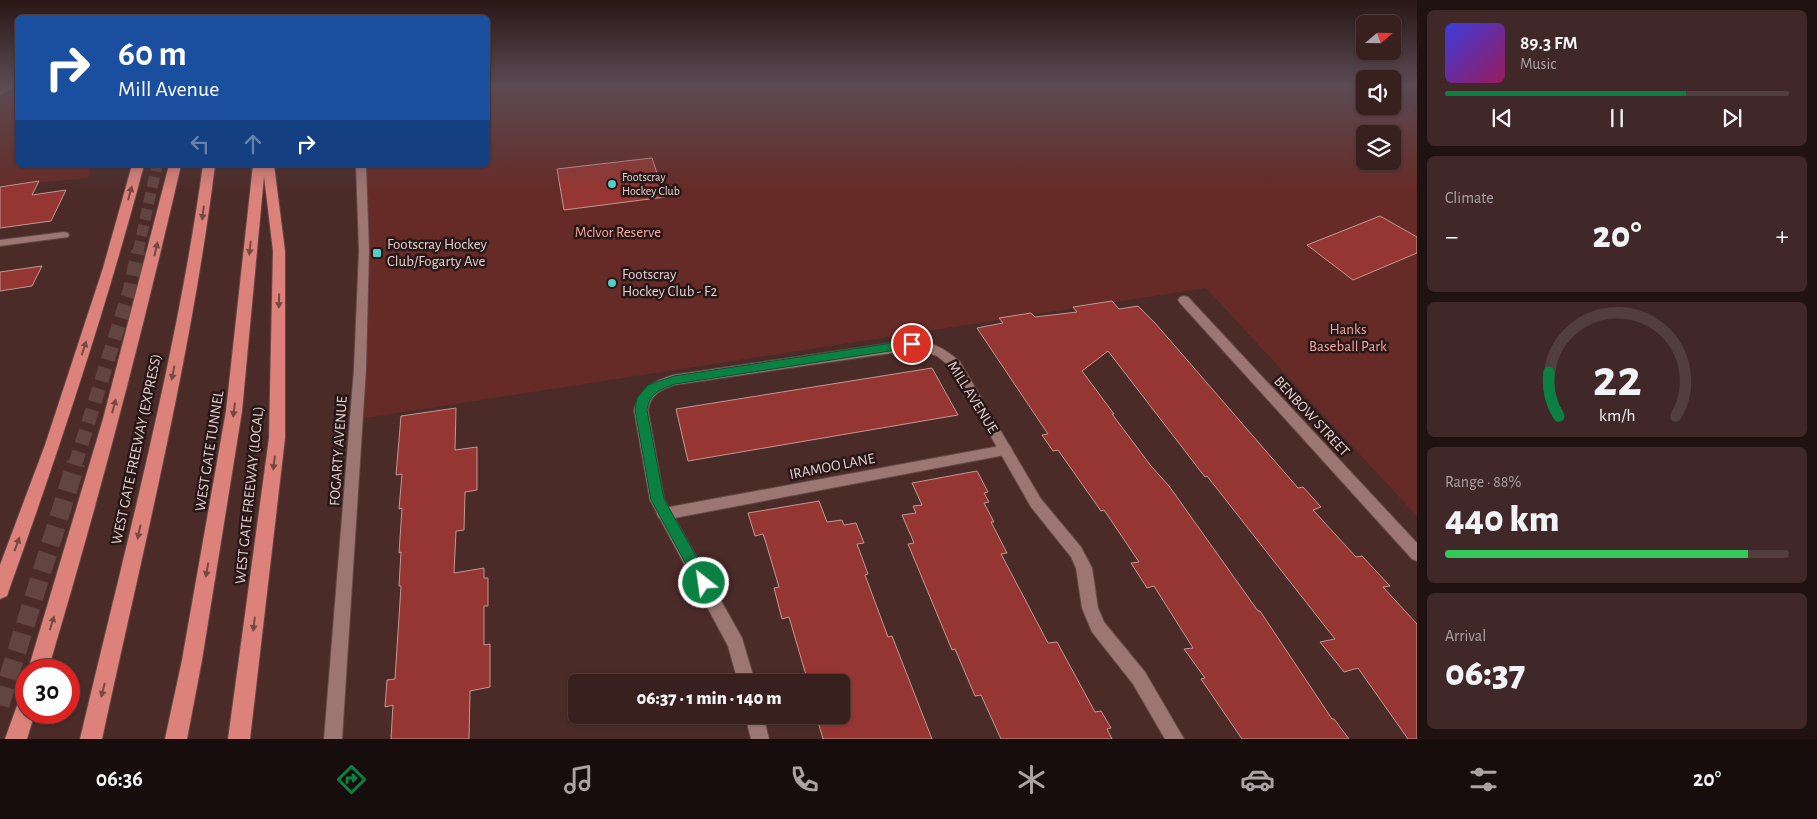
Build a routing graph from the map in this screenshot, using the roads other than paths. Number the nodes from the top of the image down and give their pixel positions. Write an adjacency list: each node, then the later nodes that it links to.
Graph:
1 (137, 167): 13 (highway, one-way to 1)
2 (175, 167): 14 (highway, WEST GATE FREEWAY (EXPRESS), one-way to 2)
3 (209, 167): 19 (highway, WEST GATE FREEWAY (EXPRESS), one-way to 19)
4 (258, 167): 20 (highway, WEST GATE TUNNEL, one-way to 20)
5 (268, 167): 21 (highway, WEST GATE FREEWAY (LOCAL), one-way to 21)
6 (361, 167): 22 (street, FOGARTY AVENUE)
7 (64, 235): 8 (street)
8 (0, 242)
9 (1184, 300): 12 (street, BENBOW STREET)
10 (1005, 450): 11 (street, IRAMOO LANE); 11 (street, MILL AVENUE); 24 (street, MILL AVENUE)
11 (664, 514): 15 (street, MILL AVENUE)
12 (1417, 554)
13 (0, 590)
14 (41, 659)
15 (744, 674)
16 (21, 724): 18 (highway)
17 (756, 724): 23 (street)
18 (16, 739)
19 (91, 739)
20 (176, 739)
21 (239, 739)
22 (333, 739)
23 (760, 739)
24 (1175, 739)

